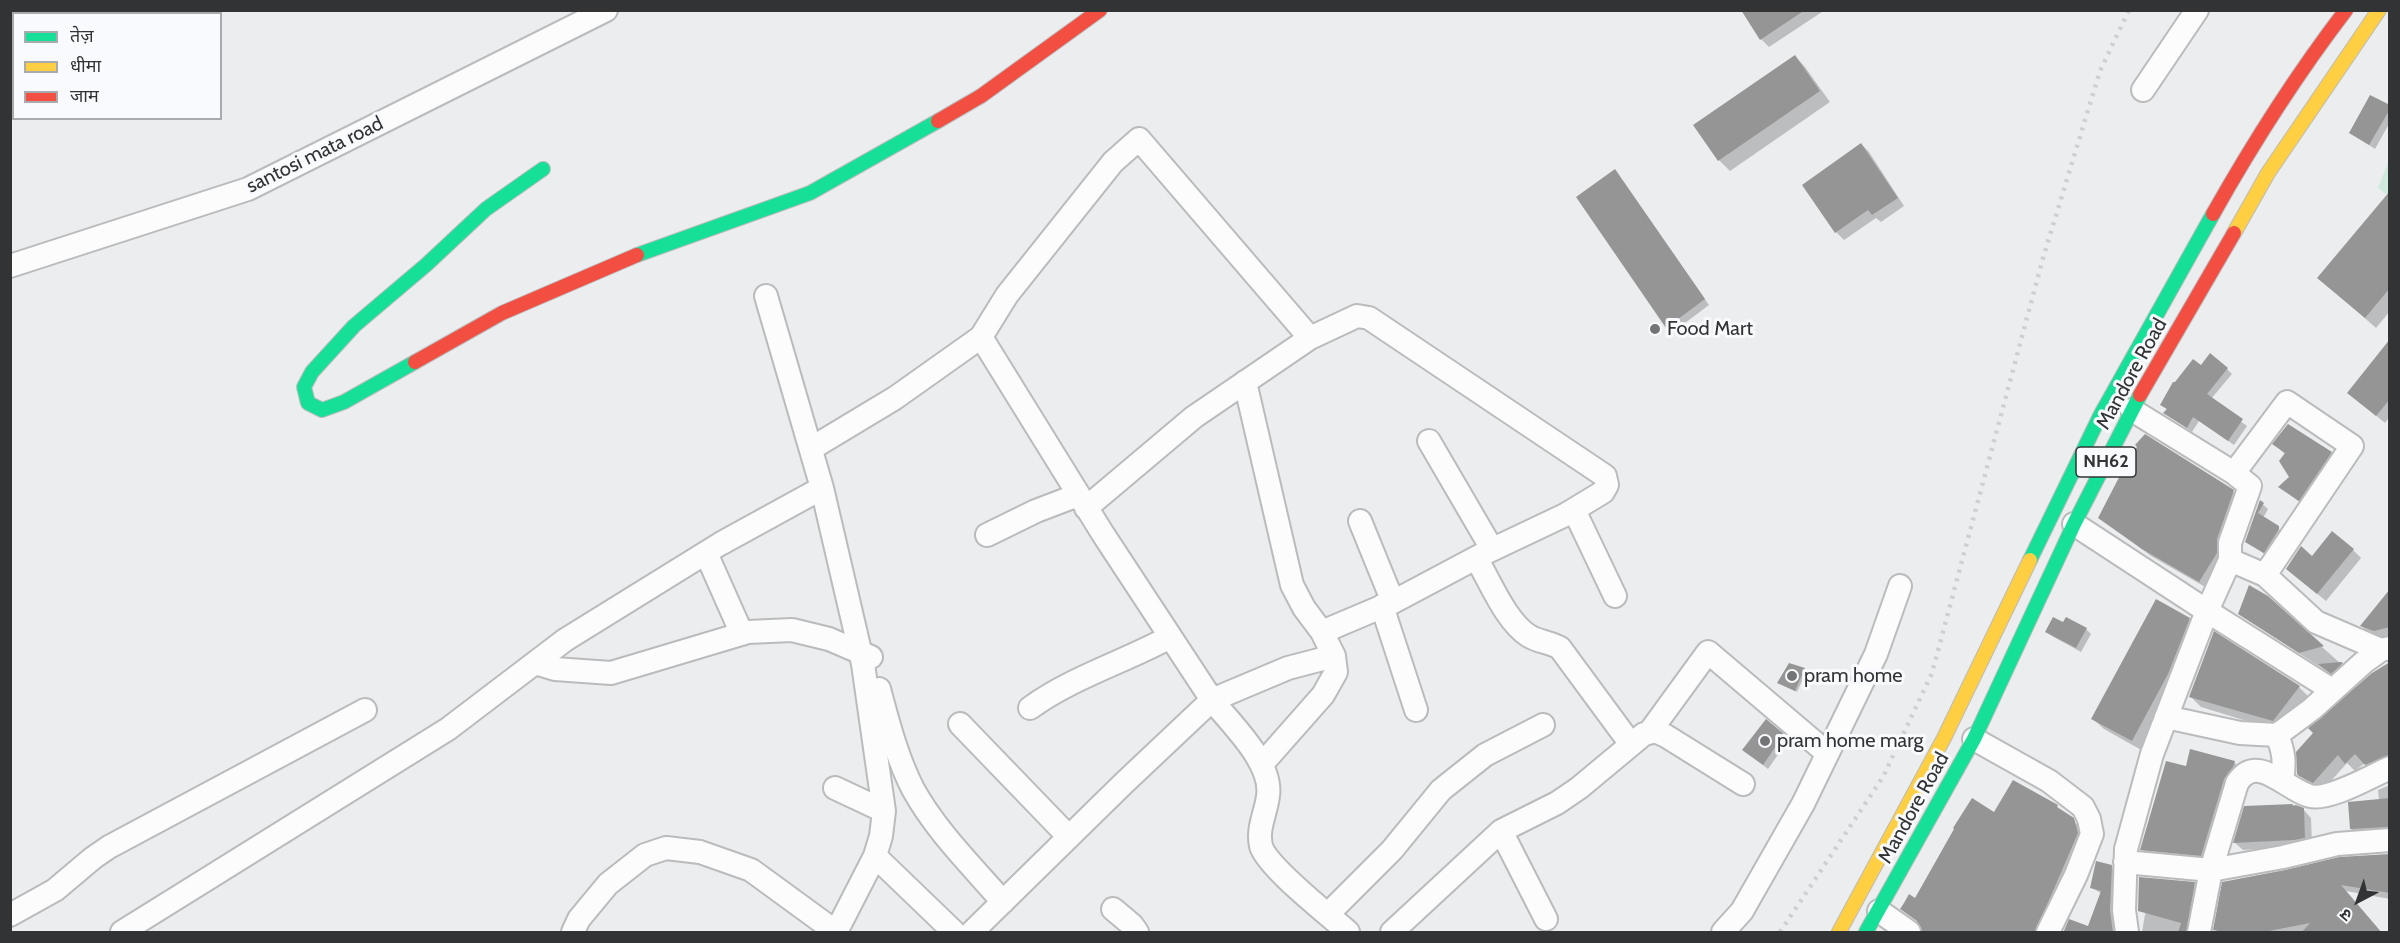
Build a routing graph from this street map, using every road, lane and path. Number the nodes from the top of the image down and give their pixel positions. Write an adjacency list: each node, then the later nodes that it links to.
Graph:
1 (606, 10): 8 (street, santosi mata road)
2 (1100, 10): 7 (main road)
3 (2197, 10): 6 (street)
4 (2346, 10): 77 (main road, Mandore Road / NH62)
5 (2379, 10): 13 (main road, Mandore Road / NH62)
6 (2143, 90)
7 (543, 170)
8 (10, 266)
9 (766, 296): 15 (street)
10 (981, 337): 11 (street); 15 (street); 18 (street)
11 (1310, 338): 12 (street); 19 (street)
12 (1245, 382): 18 (street); 31 (street)
13 (2132, 410): 16 (street); 21 (main road, Mandore Road / NH62)
14 (1429, 441): 24 (street)
15 (812, 448): 17 (street)
16 (2234, 473): 25 (street); 26 (street)
17 (822, 488): 23 (street); 35 (street)
18 (1082, 501): 22 (street); 33 (street)
19 (1574, 510): 24 (street); 28 (street)
20 (1360, 521): 29 (street)
21 (2074, 524): 30 (street); 48 (main road, Mandore Road / NH62)
22 (987, 535)
23 (706, 553): 32 (street); 37 (street)
24 (1484, 554): 29 (street); 47 (street)
25 (2230, 560): 26 (street); 30 (street)
26 (2265, 575): 34 (street)
27 (1900, 586): 49 (street)
28 (1615, 596)
29 (1388, 604): 31 (street); 42 (street)
30 (2208, 611): 38 (street); 43 (street)
31 (1322, 632): 36 (street)
32 (742, 634): 35 (street); 37 (street)
33 (1170, 637): 39 (street); 40 (street)
34 (2385, 649): 38 (street)
35 (861, 652): 55 (street); 62 (street)
36 (1334, 656): 39 (street); 50 (street)
37 (535, 663): 70 (street)
38 (2332, 690): 46 (street)
39 (1212, 700): 50 (street); 57 (street)
40 (1030, 708)
41 (365, 710): 66 (street)
42 (1416, 710)
43 (2166, 717): 46 (street); 60 (street)
44 (960, 724): 57 (street)
45 (1543, 725): 65 (street)
46 (2277, 735): 52 (street)
47 (1639, 738): 49 (street); 53 (street); 56 (street)
48 (1974, 739): 64 (main road, Mandore Road / NH62); 80 (street)
49 (1827, 753): 76 (street)
50 (1263, 763): 65 (street)
51 (2390, 768): 52 (street)
52 (2282, 781): 61 (street)
53 (1743, 784)
54 (835, 788): 55 (street)
55 (884, 811): 59 (street)
56 (1501, 831): 67 (street); 75 (street)
57 (1069, 837): 62 (street)
58 (2390, 840): 61 (street)
59 (875, 856): 69 (street); 72 (street)
60 (2125, 862): 61 (street); 81 (street)
61 (2211, 870): 82 (street)
62 (1003, 902): 68 (street)
63 (1113, 909): 73 (street)
64 (1879, 911): 78 (main road, Mandore Road / NH62); 79 (street)
65 (1328, 914): 74 (street)
66 (10, 915)
67 (1546, 919)
68 (980, 930)
69 (836, 932): 71 (street)
70 (122, 933)
71 (573, 933)
72 (954, 933)
73 (1137, 933)
74 (1348, 933)
75 (1392, 933)
76 (1723, 933)
77 (1839, 933)
78 (1866, 933)
79 (1909, 933)
80 (2048, 933)
81 (2127, 933)
82 (2199, 933)

